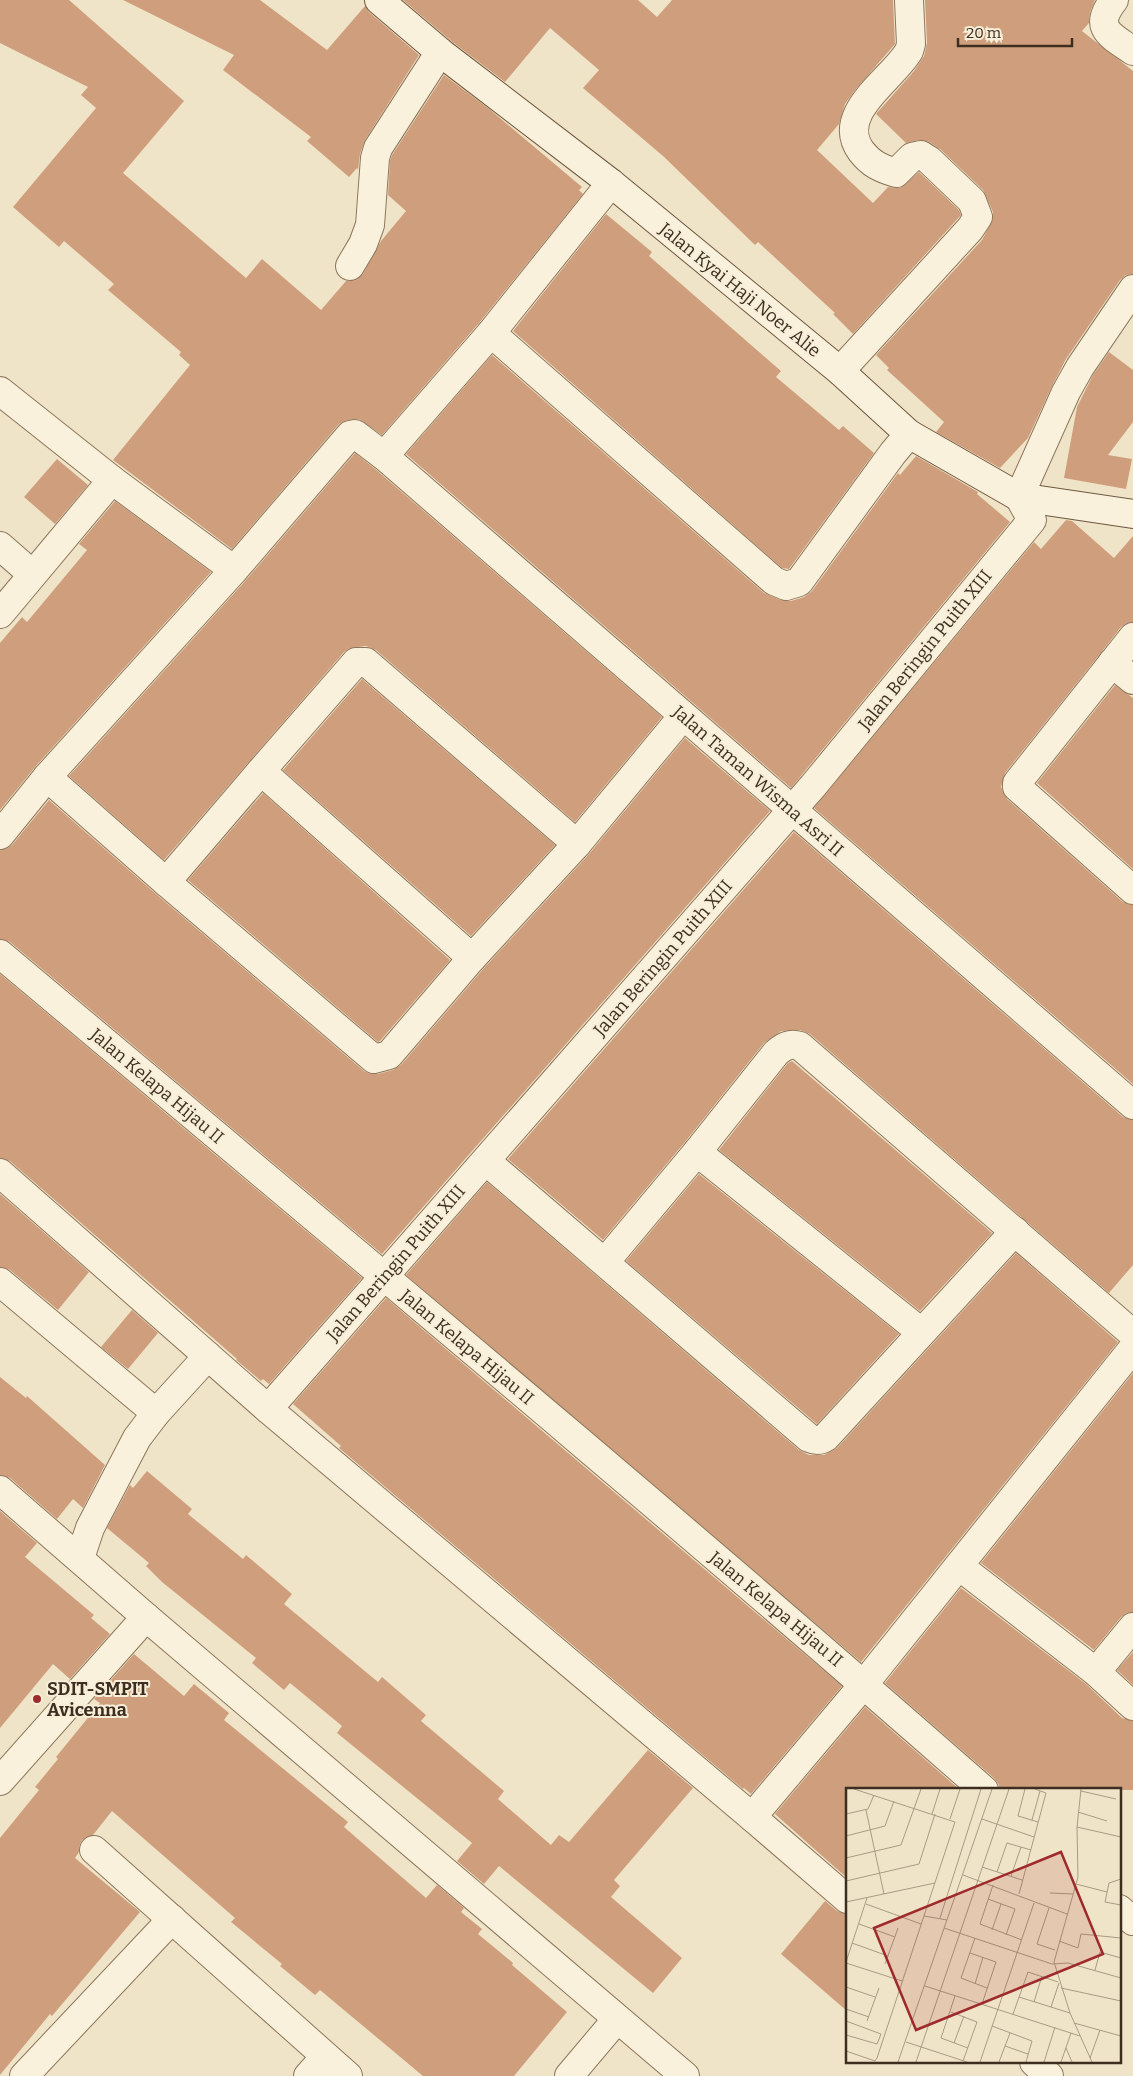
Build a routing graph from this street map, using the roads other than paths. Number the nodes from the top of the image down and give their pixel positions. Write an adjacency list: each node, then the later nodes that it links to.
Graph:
1 (378, 0): 5 (street, Jalan Kyai Haji Noer Alie)
2 (909, 0): 10 (street)
3 (1114, 0): 4 (street)
4 (1133, 51)
5 (440, 52): 6 (street, Jalan Kyai Haji Noer Alie); 7 (street)
6 (611, 183): 9 (street); 10 (street, Jalan Kyai Haji Noer Alie)
7 (350, 266)
8 (1133, 289): 15 (street)
9 (490, 333): 12 (street); 13 (street)
10 (840, 371): 12 (street, Jalan Kyai Haji Noer Alie)
11 (0, 391): 14 (street)
12 (910, 434): 15 (street, Jalan Kyai Haji Noer Alie)
13 (384, 456): 18 (street, Jalan Taman Wisma Asri II); 24 (street, Jalan Taman Wisma Asri II)
14 (112, 480): 18 (street); 19 (street)
15 (1019, 497): 16 (street, Jalan Kyai Haji Noer Alie); 27 (street, Jalan Beringin Puith XIII)
16 (1133, 514)
17 (0, 546): 19 (street)
18 (234, 570): 26 (street)
19 (32, 574): 20 (street)
20 (0, 614)
21 (1133, 637): 22 (street)
22 (1112, 663): 23 (street); 31 (street)
23 (1133, 680)
24 (684, 716): 27 (street, Jalan Taman Wisma Asri II); 29 (street)
25 (261, 771): 29 (street); 30 (street); 33 (street)
26 (47, 777): 28 (street); 30 (street)
27 (791, 810): 34 (street, Jalan Taman Wisma Asri II); 36 (street, Jalan Beringin Puith XIII)
28 (0, 835)
29 (577, 844): 33 (street)
30 (166, 882): 33 (street)
31 (1133, 890)
32 (0, 954): 40 (street, Jalan Kelapa Hijau II)
33 (472, 958)
34 (1133, 1105)
35 (697, 1152): 38 (street); 39 (street); 42 (street)
36 (486, 1161): 39 (street); 40 (street, Jalan Beringin Puith XIII)
37 (0, 1173): 45 (street)
38 (1015, 1231): 42 (street); 43 (street)
39 (604, 1262): 42 (street)
40 (385, 1277): 46 (street, Jalan Beringin Puith XIII); 54 (street, Jalan Kelapa Hijau II)
41 (0, 1282): 47 (street)
42 (920, 1332)
43 (1133, 1334)
44 (1133, 1348): 50 (street)
45 (208, 1356): 46 (street); 47 (street)
46 (268, 1409): 58 (street)
47 (148, 1424): 49 (street)
48 (0, 1490): 49 (street)
49 (80, 1558): 51 (street)
50 (958, 1566): 53 (street); 54 (street)
51 (146, 1617): 56 (street); 64 (street)
52 (1133, 1627): 53 (street)
53 (1096, 1672): 55 (street)
54 (864, 1684): 57 (street, Jalan Kelapa Hijau II); 58 (street)
55 (1133, 1706)
56 (0, 1781)
57 (982, 1788)
58 (752, 1817): 60 (street)
59 (94, 1850): 62 (street)
60 (846, 1898)
61 (1120, 1910): 63 (street)
62 (172, 1919): 66 (street); 67 (street)
63 (1133, 1921)
64 (617, 2019): 69 (street); 70 (street)
65 (1036, 2064): 71 (street)
66 (316, 2067): 68 (street)
67 (24, 2076)
68 (348, 2076)
69 (570, 2076)
70 (685, 2076)
71 (1049, 2076)

